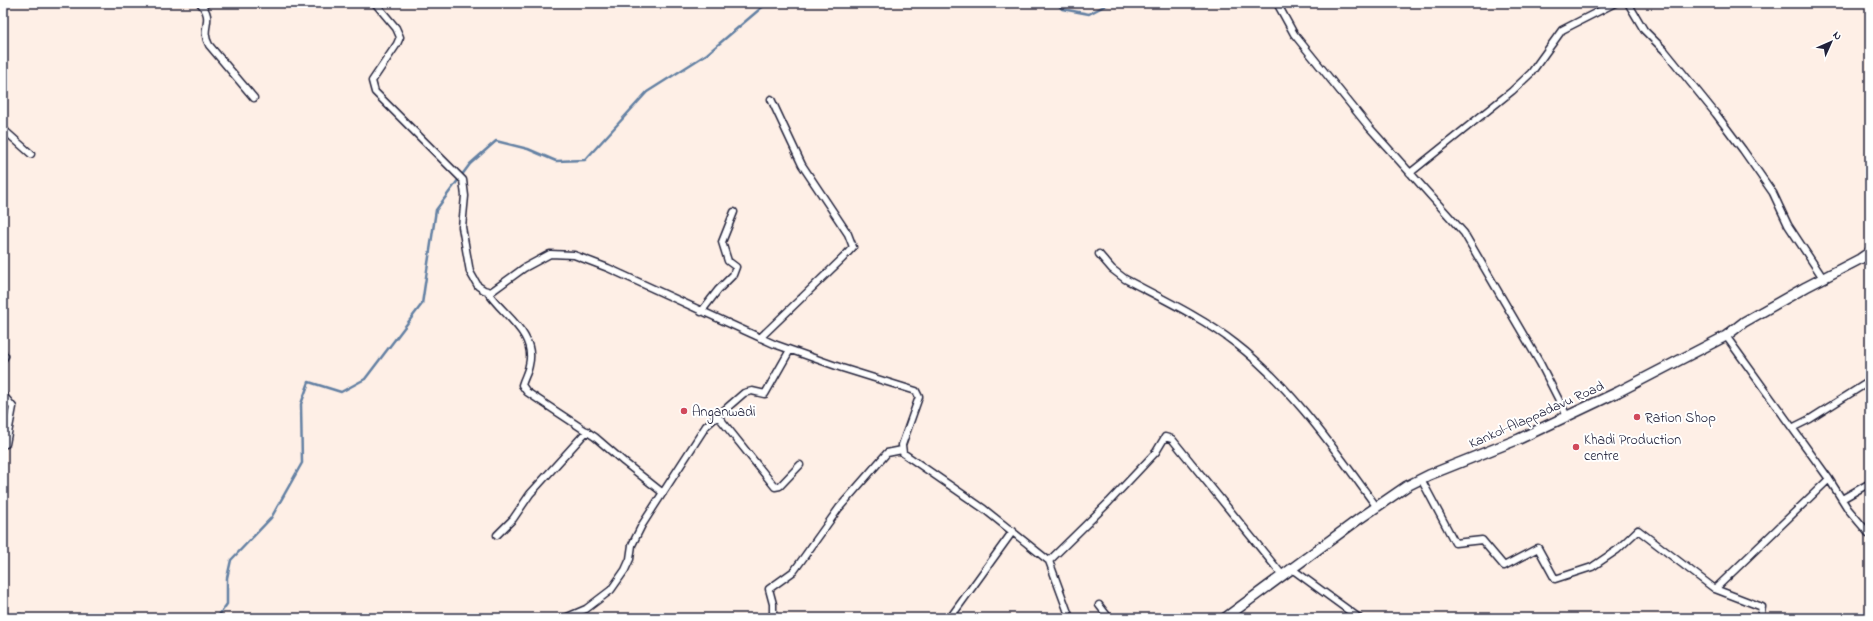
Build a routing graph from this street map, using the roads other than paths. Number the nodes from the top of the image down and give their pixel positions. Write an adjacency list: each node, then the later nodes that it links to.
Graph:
1 (200, 3): 6 (street)
2 (375, 3): 15 (street)
3 (1277, 3): 10 (street)
4 (1615, 3): 10 (street)
5 (1628, 3): 14 (street)
6 (254, 98)
7 (771, 99): 18 (street)
8 (3, 129): 9 (street)
9 (31, 154)
10 (1410, 173): 25 (street)
11 (734, 212): 16 (street)
12 (1870, 252): 14 (main road, Kankol-Alappadavu Road)
13 (1099, 254): 36 (street)
14 (1823, 278): 17 (main road, Kankol-Alappadavu Road)
15 (487, 291): 16 (street); 27 (street)
16 (701, 312): 18 (street)
17 (1726, 336): 25 (main road, Kankol-Alappadavu Road); 26 (street)
18 (760, 338): 19 (street)
19 (790, 350): 24 (street); 29 (street)
20 (3, 354): 21 (street)
21 (3, 359)
22 (1870, 381): 26 (street)
23 (3, 395): 28 (street)
24 (718, 416): 30 (street); 34 (street)
25 (1567, 416): 31 (main road, Kankol-Alappadavu Road)
26 (1792, 428): 32 (street)
27 (587, 431): 34 (street); 38 (street)
28 (6, 444)
29 (902, 450): 37 (street); 46 (street)
30 (800, 465)
31 (1421, 479): 36 (main road, Kankol-Alappadavu Road); 43 (street)
32 (1829, 479): 35 (street); 43 (street)
33 (1870, 483): 35 (street)
34 (663, 493): 45 (street)
35 (1842, 499): 39 (street)
36 (1376, 506): 41 (main road, Kankol-Alappadavu Road)
37 (1013, 531): 40 (street); 47 (street)
38 (498, 535)
39 (1870, 535)
40 (1049, 561): 42 (street); 48 (street)
41 (1292, 569): 42 (main road, Kankol-Alappadavu Road); 51 (street)
42 (1283, 576): 50 (main road, Kankol-Alappadavu Road)
43 (1715, 588): 52 (street)
44 (1099, 605): 49 (street)
45 (565, 618)
46 (773, 618)
47 (950, 618)
48 (1070, 618)
49 (1109, 618)
50 (1225, 618)
51 (1359, 618)
52 (1760, 618)

